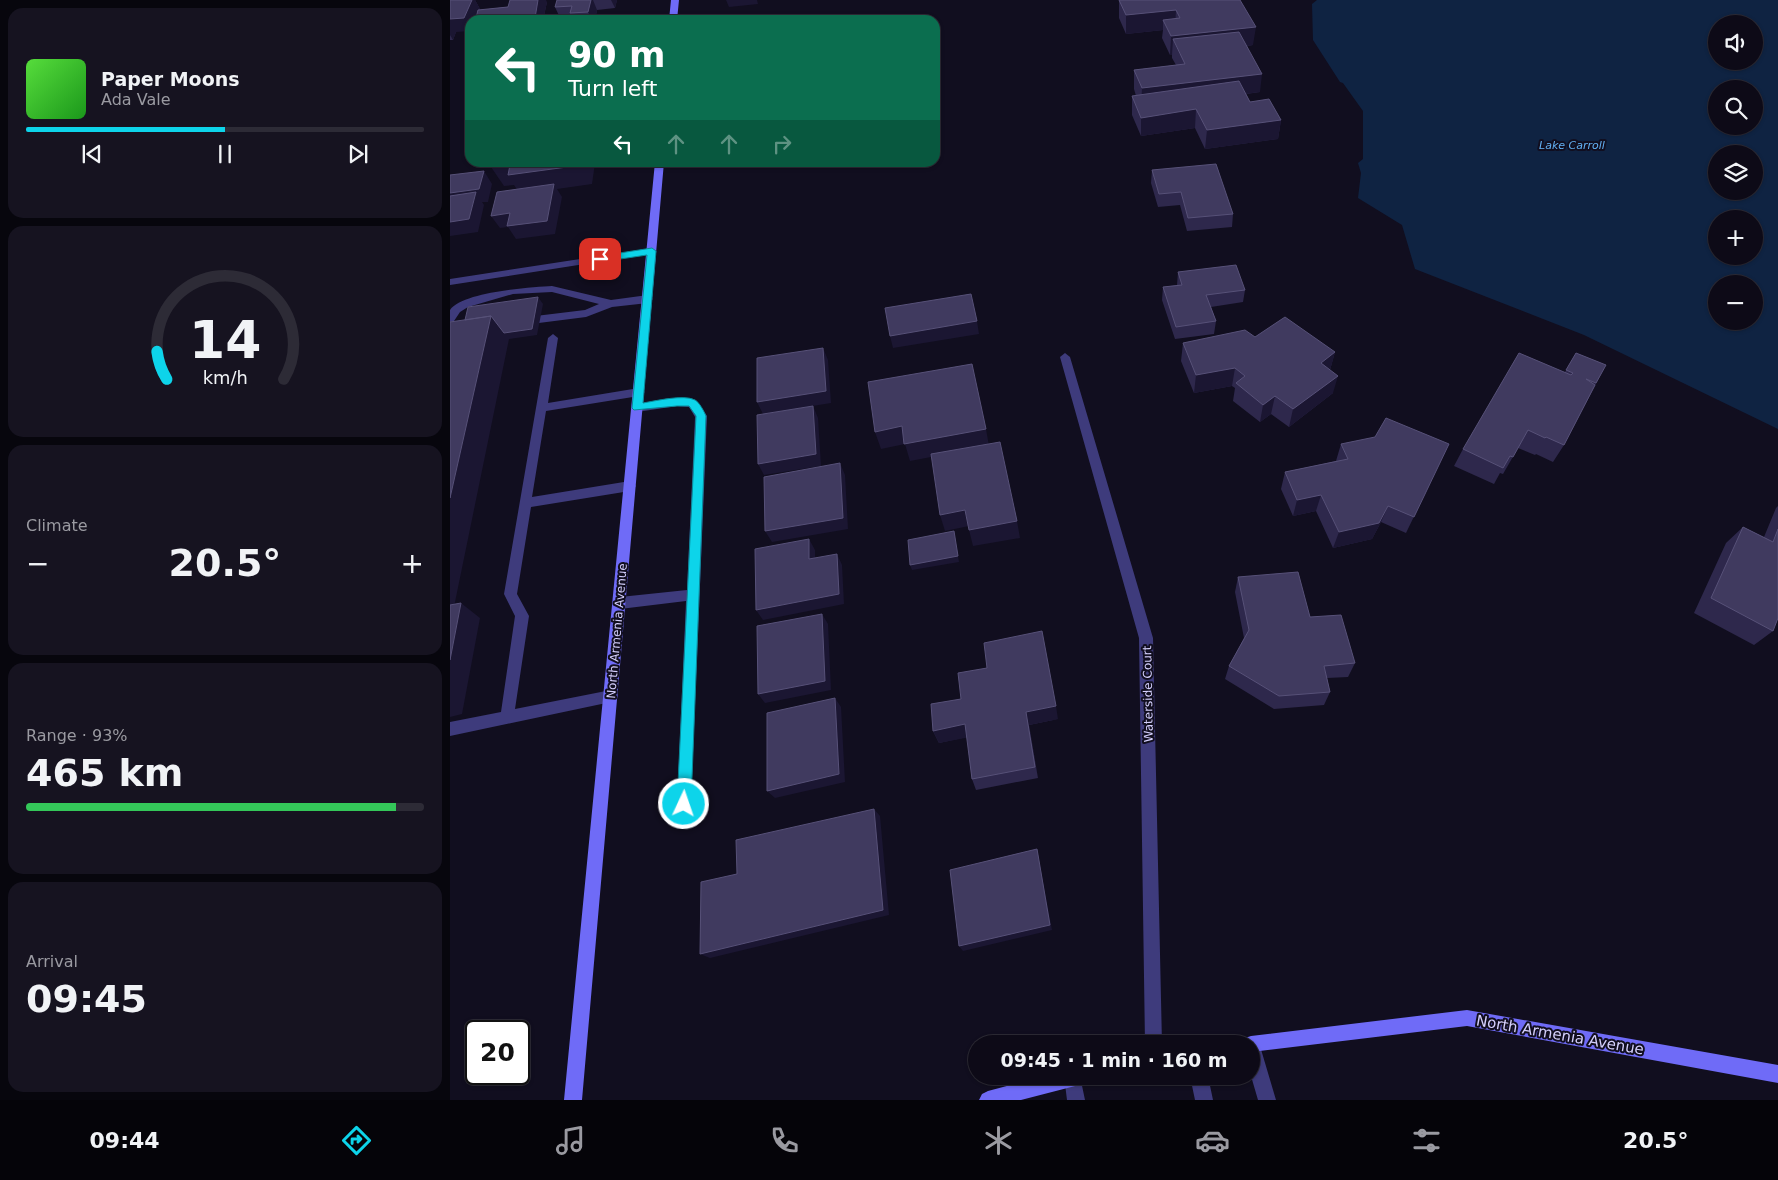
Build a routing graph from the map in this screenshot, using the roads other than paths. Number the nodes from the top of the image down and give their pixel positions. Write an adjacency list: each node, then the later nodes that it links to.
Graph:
1 (675, 0): 2 (main road)
2 (674, 15)
3 (660, 167): 4 (main road, North Armenia Avenue)
4 (652, 251): 5 (street); 6 (main road, North Armenia Avenue)
5 (450, 282)
6 (648, 299): 7 (street); 12 (main road, North Armenia Avenue)
7 (611, 304): 8 (street); 9 (street)
8 (450, 318)
9 (509, 323)
10 (553, 338): 13 (street)
11 (1065, 356): 23 (street, Waterside Court)
12 (639, 392): 13 (street); 14 (main road, North Armenia Avenue)
13 (541, 408): 16 (street)
14 (637, 408): 15 (main road, North Armenia Avenue); 17 (street)
15 (630, 486): 16 (street); 18 (main road, North Armenia Avenue)
16 (525, 503): 20 (street)
17 (693, 595): 18 (street); 22 (street)
18 (620, 603): 19 (main road, North Armenia Avenue)
19 (611, 696): 20 (street); 30 (main road, North Armenia Avenue)
20 (507, 717): 21 (street)
21 (450, 729)
22 (684, 804)
23 (1154, 1035)
24 (1260, 1044): 25 (main road, North Armenia Avenue)
25 (1778, 1074)
26 (1260, 1076): 34 (street)
27 (1045, 1085): 31 (main road)
28 (1075, 1085): 32 (street)
29 (1201, 1085): 33 (street)
30 (574, 1100)
31 (988, 1100)
32 (1076, 1100)
33 (1204, 1100)
34 (1267, 1100)

